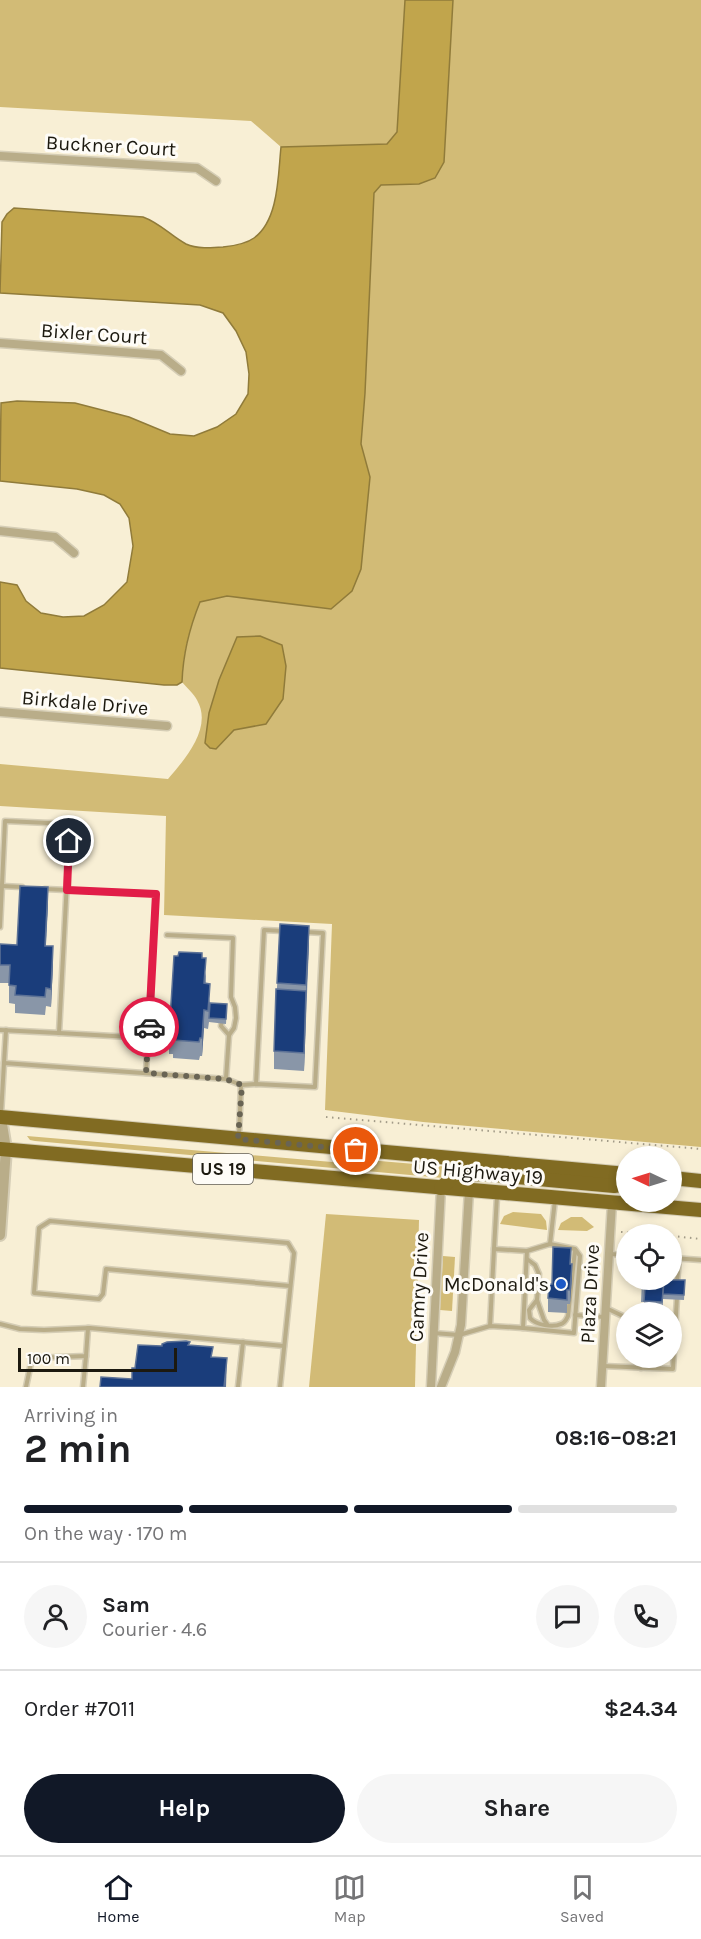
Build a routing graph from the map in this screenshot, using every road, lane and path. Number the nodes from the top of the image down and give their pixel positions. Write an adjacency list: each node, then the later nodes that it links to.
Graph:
1 (0, 156): 2 (street, Buckner Court)
2 (216, 181)
3 (0, 343): 4 (street, Bixler Court)
4 (181, 371)
5 (0, 531): 6 (street)
6 (74, 553)
7 (0, 712): 8 (street, Birkdale Drive)
8 (167, 726)
9 (2, 886): 10 (lane); 12 (lane); 13 (lane)
10 (24, 887)
11 (34, 888): 12 (lane)
12 (67, 890): 22 (lane); 24 (lane)
13 (0, 927)
14 (288, 932): 28 (lane)
15 (299, 932): 28 (lane)
16 (167, 935): 17 (lane)
17 (231, 997): 18 (lane); 23 (lane)
18 (222, 1006)
19 (222, 1016): 23 (lane)
20 (0, 1030): 21 (lane)
21 (6, 1030): 22 (lane); 25 (lane)
22 (59, 1033): 24 (lane)
23 (229, 1035): 27 (lane)
24 (148, 1038): 26 (lane)
25 (4, 1064): 26 (lane); 31 (lane)
26 (146, 1073): 27 (lane)
27 (226, 1079): 29 (lane)
28 (256, 1084): 29 (lane)
29 (242, 1085): 32 (lane)
30 (326, 1117): 34 (path)
31 (0, 1118): 32 (highway, US Highway 19 / US 19); 33 (street)
32 (238, 1139): 35 (highway, US Highway 19 / US 19)
33 (3, 1149): 39 (highway, US Highway 19 / US 19); 45 (street)
34 (701, 1149)
35 (616, 1173)
36 (682, 1179): 37 (highway)
37 (701, 1180)
38 (616, 1186): 39 (highway)
39 (441, 1188): 40 (highway, US Highway 19 / US 19); 67 (street, Camry Drive)
40 (469, 1191): 41 (highway, US Highway 19 / US 19); 68 (street, Camry Drive)
41 (497, 1193): 42 (highway, US Highway 19 / US 19); 49 (lane)
42 (555, 1198): 43 (highway, US Highway 19 / US 19); 48 (lane)
43 (612, 1203): 44 (highway, US Highway 19 / US 19); 52 (street, Plaza Drive)
44 (701, 1210)
45 (0, 1235)
46 (682, 1237): 47 (path)
47 (701, 1239)
48 (550, 1244): 50 (lane); 51 (lane)
49 (494, 1249): 51 (lane); 64 (lane)
50 (575, 1249): 60 (lane); 63 (lane)
51 (527, 1251): 55 (lane)
52 (609, 1254): 53 (lane); 59 (street, Plaza Drive)
53 (616, 1254)
54 (682, 1258): 56 (lane)
55 (527, 1259): 58 (lane); 66 (lane)
56 (701, 1260)
57 (290, 1286): 57 (lane); 70 (lane)
58 (537, 1300): 63 (lane); 63 (lane)
59 (606, 1313): 60 (lane); 61 (lane); 72 (street, Plaza Drive)
60 (575, 1315): 66 (lane)
61 (616, 1315)
62 (0, 1324): 65 (lane)
63 (548, 1324)
64 (490, 1326): 66 (lane); 68 (lane)
65 (88, 1328): 69 (lane); 71 (lane)
66 (523, 1328)
67 (432, 1333): 68 (lane); 80 (street, Camry Drive)
68 (459, 1335): 81 (street, Camry Drive)
69 (243, 1342): 70 (lane); 78 (lane)
70 (284, 1346): 79 (lane)
71 (86, 1356): 76 (lane); 77 (lane)
72 (602, 1366): 73 (lane); 82 (street, Plaza Drive)
73 (616, 1367)
74 (641, 1368): 75 (lane)
75 (673, 1368)
76 (26, 1387)
77 (83, 1387)
78 (238, 1387)
79 (280, 1387)
80 (430, 1387)
81 (441, 1387)
82 (601, 1387)

